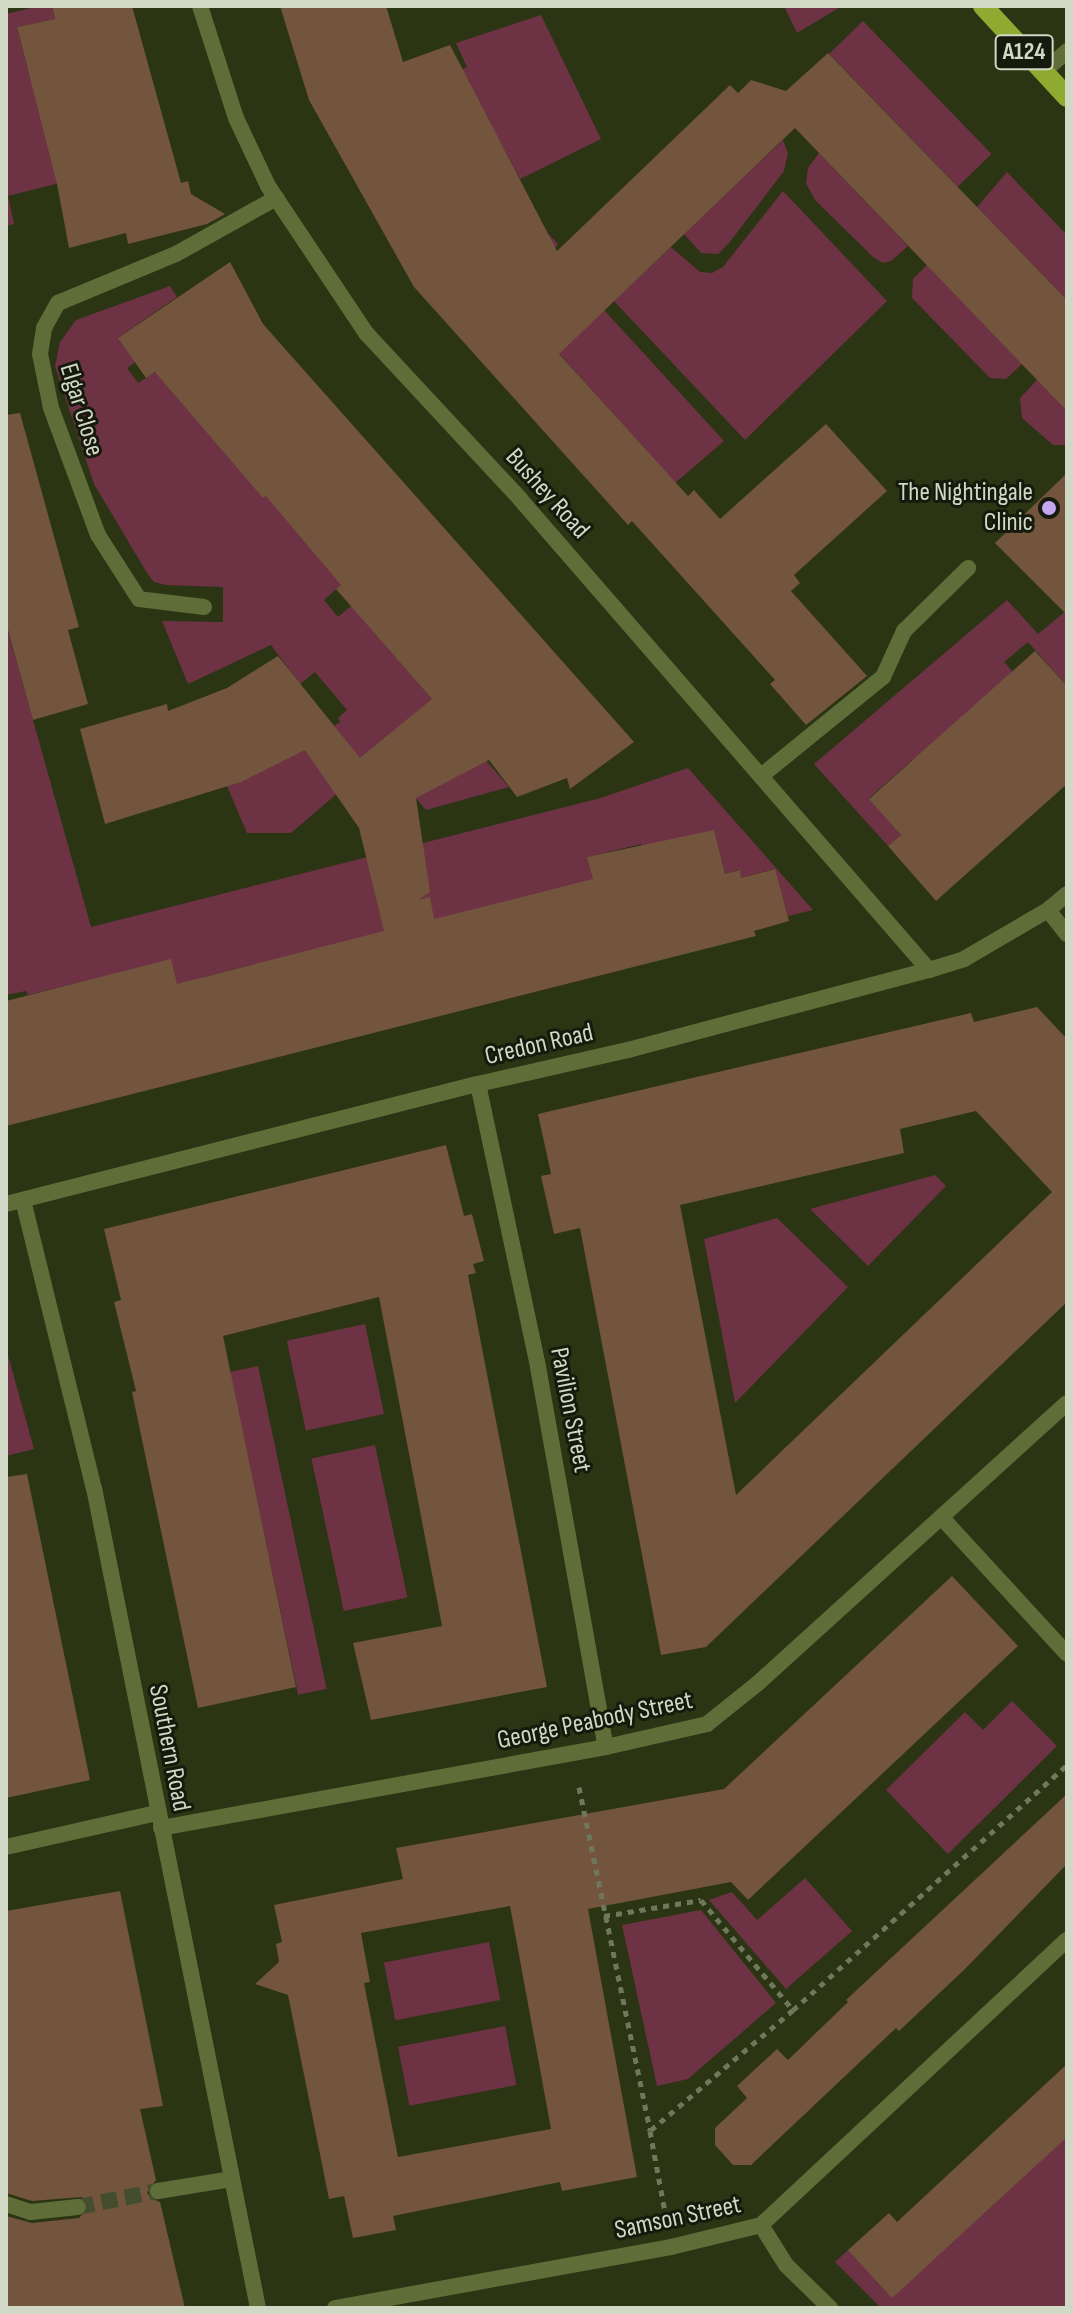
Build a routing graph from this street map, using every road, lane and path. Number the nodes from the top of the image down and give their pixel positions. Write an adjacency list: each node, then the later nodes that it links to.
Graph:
1 (200, 6): 6 (street, Bushey Road)
2 (983, 6): 4 (main road, A124)
3 (1067, 51): 4 (street)
4 (1043, 72): 5 (main road, A124)
5 (1067, 97)
6 (276, 198): 8 (street, Elgar Close); 9 (street, Bushey Road)
7 (968, 568): 9 (street)
8 (204, 607)
9 (761, 776): 13 (street, Bushey Road)
10 (1067, 894): 11 (street, Credon Road)
11 (1048, 910): 12 (street); 13 (street, Credon Road)
12 (1067, 934)
13 (929, 970): 14 (street, Credon Road)
14 (478, 1084): 15 (street, Credon Road); 19 (street, Pavilion Street)
15 (14, 1202): 22 (street, Southern Road)
16 (1067, 1403): 17 (street, George Peabody Street)
17 (942, 1518): 18 (street); 19 (street, George Peabody Street)
18 (1067, 1654)
19 (606, 1747): 20 (street, George Peabody Street)
20 (573, 1753): 22 (street, George Peabody Street); 24 (path)
21 (1067, 1765): 26 (path)
22 (159, 1821): 23 (street, George Peabody Street); 28 (street, Southern Road)
23 (6, 1847)
24 (604, 1916): 26 (path); 27 (path)
25 (1067, 1940): 32 (street, Samson Street)
26 (793, 2010): 27 (path)
27 (650, 2131): 33 (path)
28 (231, 2179): 29 (street); 34 (street, Southern Road)
29 (158, 2191)
30 (6, 2204): 31 (street)
31 (78, 2207)
32 (761, 2225): 33 (street, Samson Street); 36 (street)
33 (671, 2247): 35 (street, Samson Street)
34 (258, 2308)
35 (335, 2308)
36 (830, 2308)

